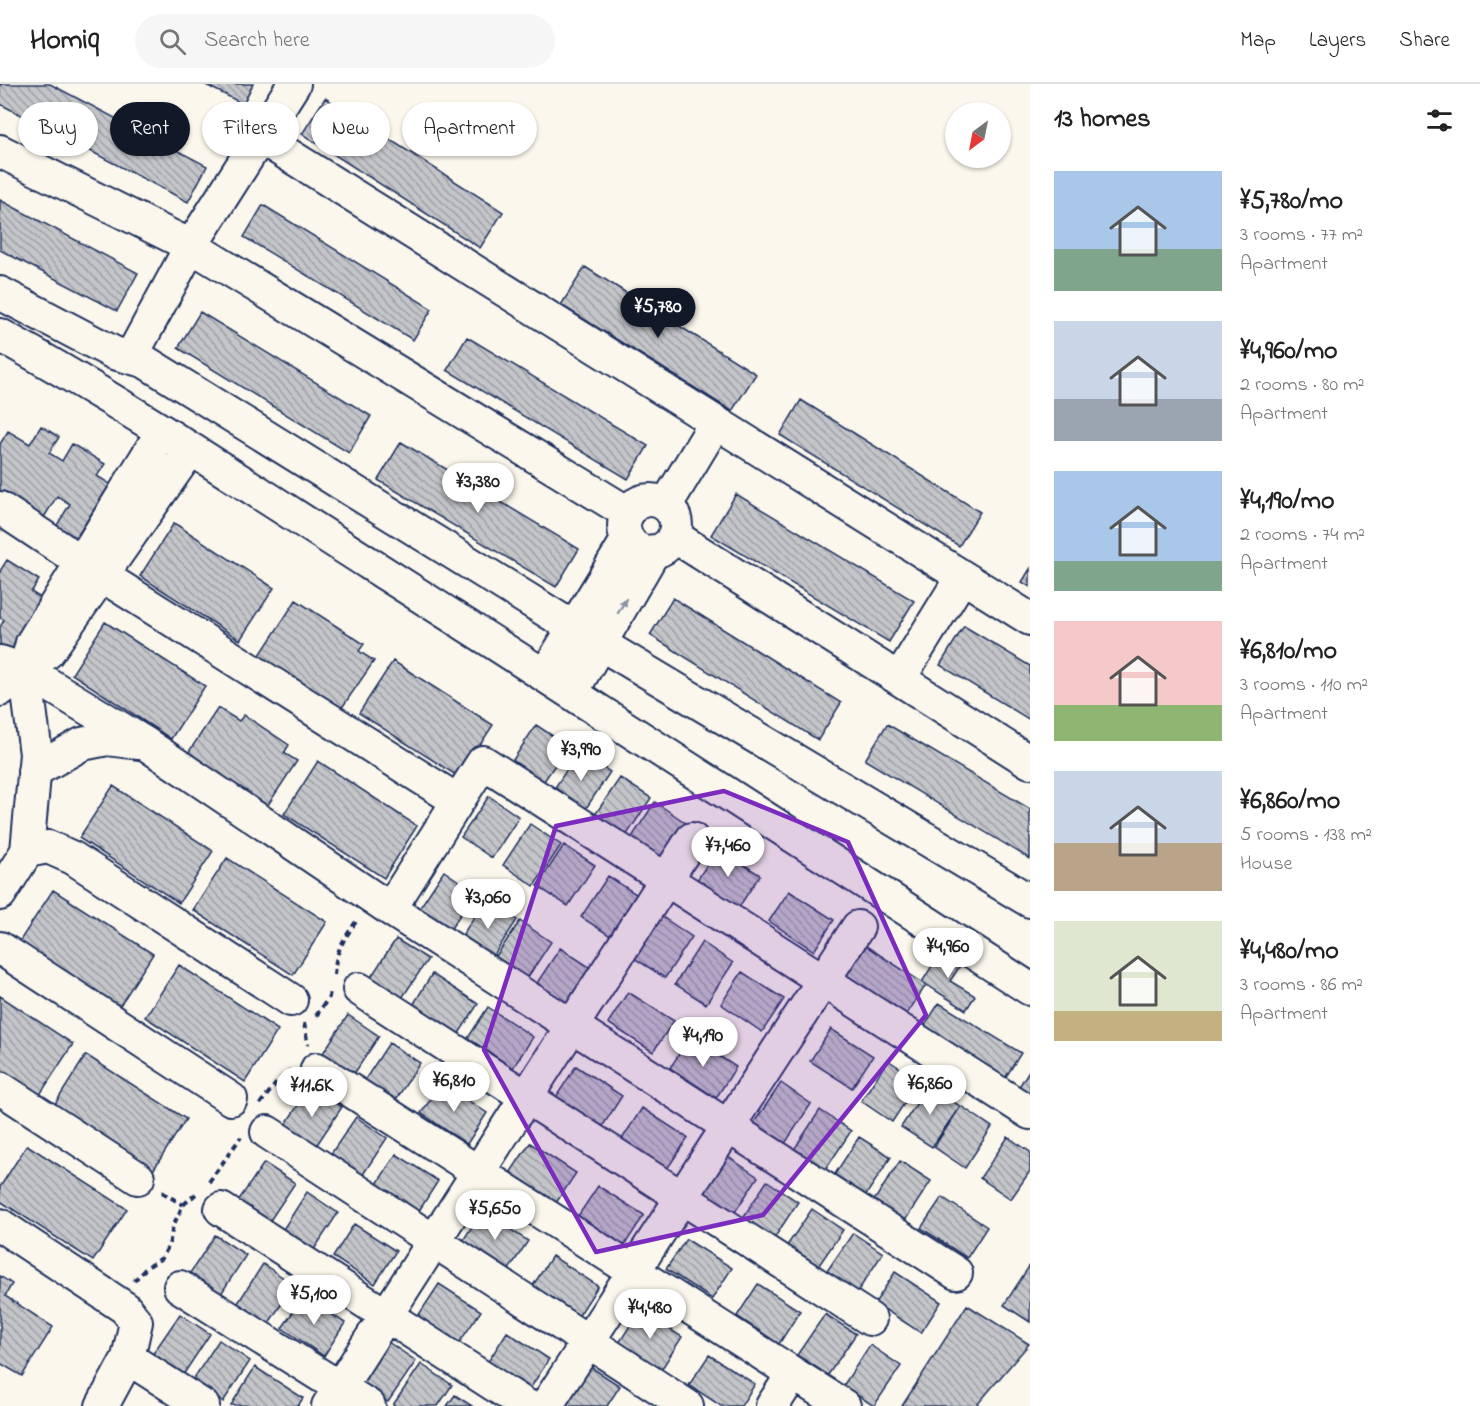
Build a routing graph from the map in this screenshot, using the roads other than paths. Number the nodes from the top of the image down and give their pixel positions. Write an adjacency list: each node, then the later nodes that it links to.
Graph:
1 (294, 84): 2 (street)
2 (282, 102)
3 (0, 151): 6 (street)
4 (248, 156): 6 (street)
5 (290, 156): 10 (street)
6 (191, 246): 9 (street); 14 (street)
7 (0, 293): 9 (street)
8 (0, 335): 11 (street)
9 (131, 357): 18 (street)
10 (716, 422): 14 (street); 16 (street)
11 (162, 432): 12 (street); 15 (street)
12 (190, 450): 15 (street); 20 (street)
13 (0, 508): 15 (street)
14 (646, 535): 18 (street); 21 (street)
15 (91, 568): 19 (street); 27 (street)
16 (962, 577): 17 (street); 21 (street)
17 (1030, 619)
18 (587, 636): 20 (street); 23 (street); 32 (street)
19 (12, 666): 22 (street); 24 (street); 26 (street)
20 (545, 675): 23 (street)
21 (899, 679): 25 (street)
22 (0, 690)
23 (572, 692): 38 (street)
24 (146, 744): 26 (street); 33 (street)
25 (1030, 762)
26 (34, 771): 29 (street)
27 (458, 801): 30 (street); 33 (street)
28 (692, 839): 30 (street)
29 (27, 851): 31 (street); 39 (street)
30 (666, 880): 36 (street); 40 (street)
31 (3, 881)
32 (1030, 901)
33 (381, 903): 40 (street)
34 (858, 927): 36 (street)
35 (0, 948): 51 (street)
36 (824, 981): 44 (street); 45 (street)
37 (359, 989): 43 (street)
38 (1030, 989)
39 (291, 1000)
40 (573, 1026): 43 (street); 45 (street)
41 (306, 1061): 46 (street)
42 (0, 1088): 47 (street)
43 (527, 1097): 46 (street); 48 (street)
44 (1030, 1113)
45 (728, 1126): 48 (street); 53 (street)
46 (478, 1173): 51 (street); 52 (street)
47 (138, 1178)
48 (682, 1197): 52 (street); 56 (street)
49 (221, 1209): 55 (street)
50 (0, 1225): 58 (street)
51 (434, 1241): 55 (street); 57 (street)
52 (633, 1271): 57 (street); 59 (street)
53 (956, 1273)
54 (180, 1287): 60 (street)
55 (386, 1316): 60 (street); 64 (street)
56 (870, 1319)
57 (588, 1341): 65 (street); 66 (street)
58 (128, 1358): 61 (street); 62 (street)
59 (793, 1374): 67 (street); 68 (street)
60 (334, 1397): 63 (street)
61 (102, 1406)
62 (203, 1406)
63 (369, 1406)
64 (526, 1406)
65 (546, 1406)
66 (687, 1406)
67 (772, 1406)
68 (844, 1406)

